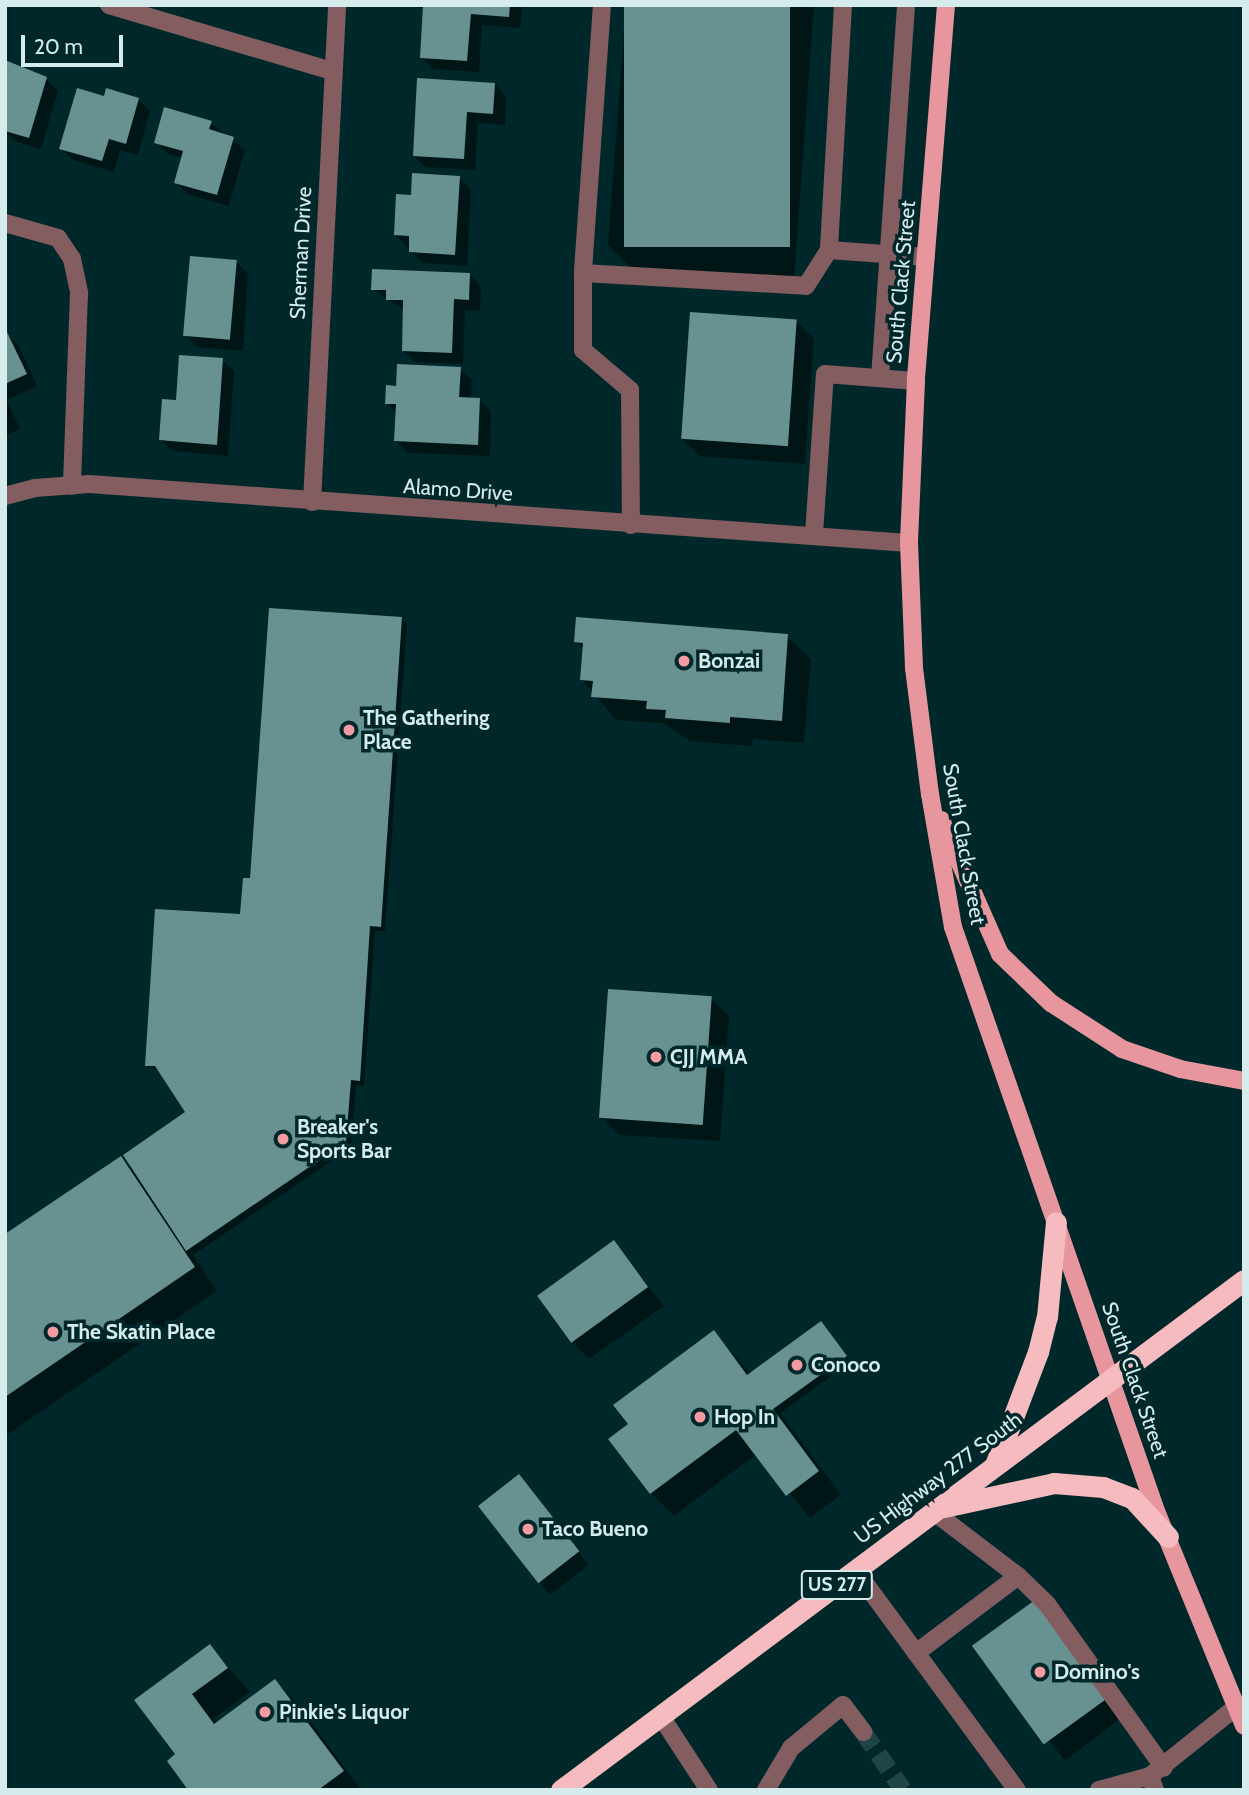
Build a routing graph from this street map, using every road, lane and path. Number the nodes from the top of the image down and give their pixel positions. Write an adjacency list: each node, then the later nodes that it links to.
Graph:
1 (109, 5): 7 (street)
2 (337, 5): 7 (street, Sherman Drive)
3 (602, 5): 12 (street)
4 (843, 5): 9 (street)
5 (906, 5): 10 (street)
6 (946, 5): 11 (main road, South Clack Street)
7 (332, 71): 17 (street, Sherman Drive)
8 (5, 223): 15 (street)
9 (829, 250): 10 (street); 12 (street)
10 (890, 255): 11 (street); 13 (street)
11 (926, 257): 14 (main road, South Clack Street)
12 (583, 273): 18 (street)
13 (880, 378): 14 (street); 19 (street)
14 (916, 381): 20 (main road, South Clack Street)
15 (72, 485): 16 (street, Alamo Drive); 17 (street, Alamo Drive)
16 (5, 496)
17 (312, 502): 18 (street, Alamo Drive)
18 (631, 525): 19 (street, Alamo Drive)
19 (814, 534): 20 (street, Alamo Drive)
20 (909, 543): 21 (main road, South Clack Street)
21 (930, 794): 22 (main road); 23 (main road, South Clack Street)
22 (1244, 1081)
23 (1056, 1222): 25 (main road, South Clack Street); 26 (highway)
24 (1244, 1280): 25 (highway, US Highway 277 South / US 277)
25 (1110, 1377): 26 (highway, US Highway 277 South / US 277); 28 (main road, South Clack Street)
26 (995, 1465): 27 (highway, US Highway 277 South / US 277)
27 (936, 1510): 28 (highway); 29 (highway, US Highway 277 South / US 277); 30 (street)
28 (1168, 1537): 32 (main road, South Clack Street)
29 (856, 1571): 31 (street); 33 (highway, US Highway 277 South / US 277)
30 (1018, 1576): 31 (street); 36 (street)
31 (916, 1653): 40 (street)
32 (1236, 1707): 34 (main road, South Clack Street); 36 (street)
33 (662, 1718): 37 (highway, US Highway 277 South / US 277); 38 (street)
34 (1244, 1726)
35 (863, 1732): 39 (street)
36 (1156, 1778): 41 (street)
37 (561, 1790)
38 (709, 1790)
39 (766, 1790)
40 (1017, 1790)
41 (1099, 1790)

